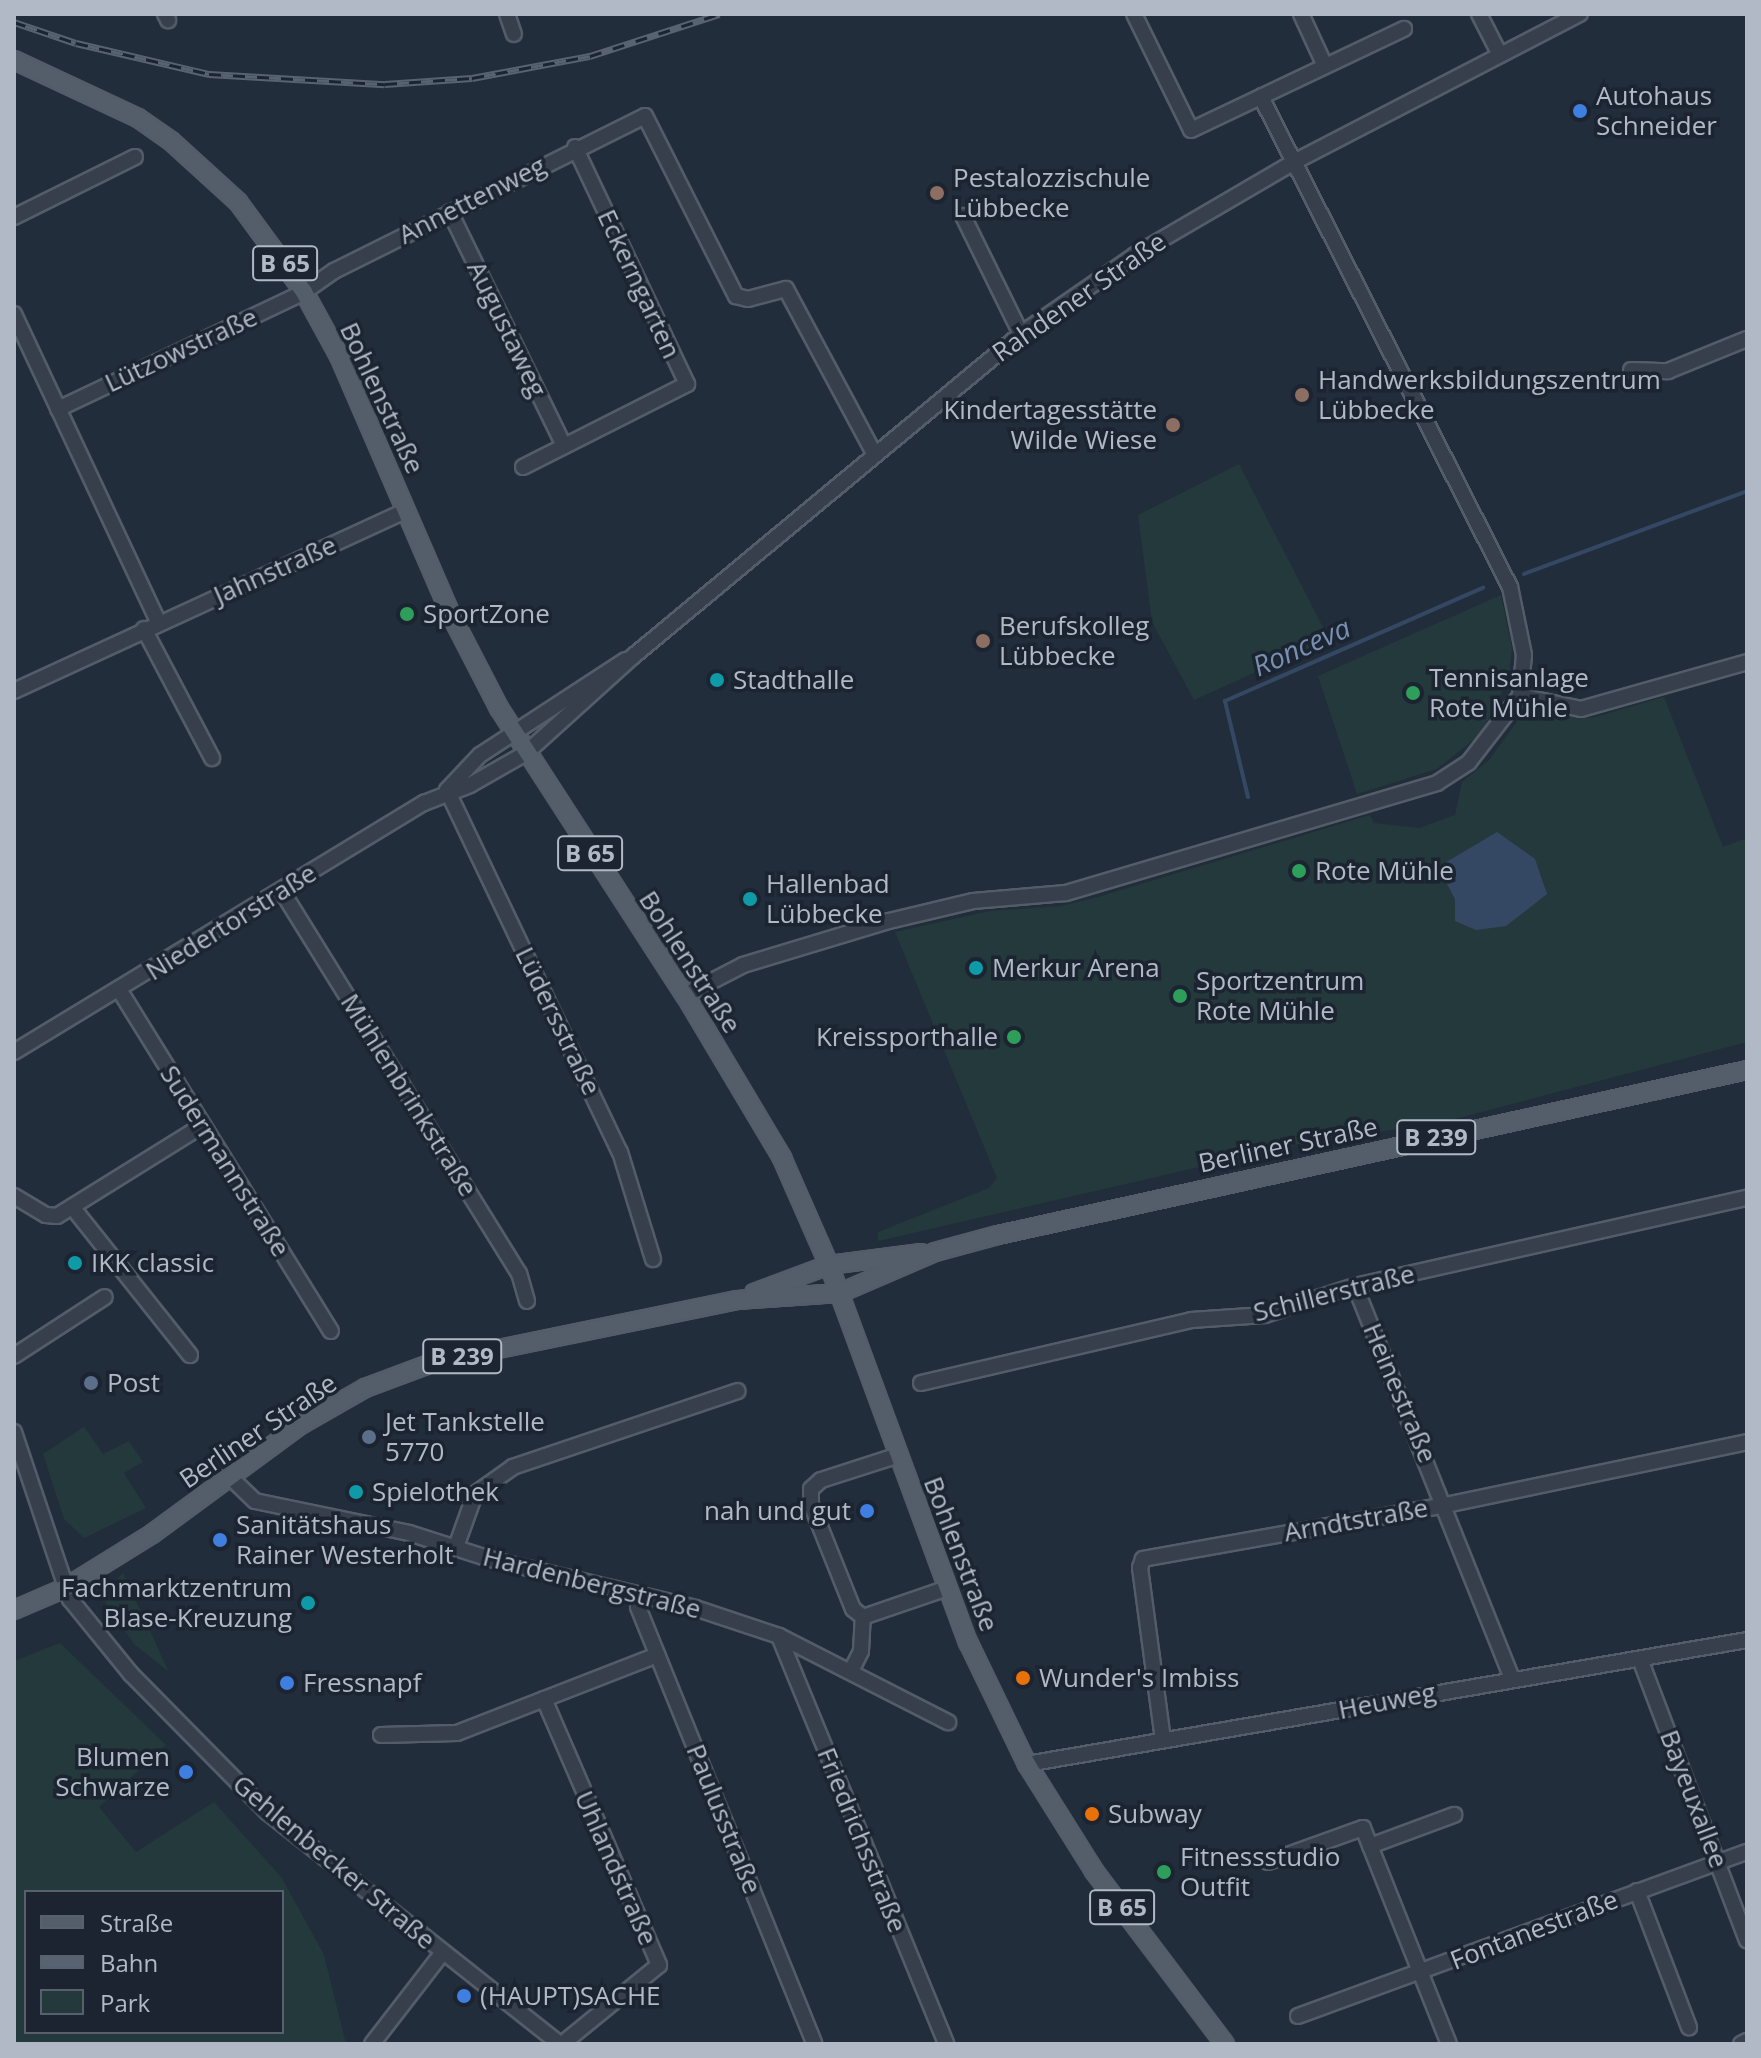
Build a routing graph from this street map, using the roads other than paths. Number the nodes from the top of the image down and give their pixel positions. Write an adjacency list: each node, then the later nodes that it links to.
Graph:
1 (507, 14): 7 (street)
2 (1134, 14): 11 (street)
3 (1301, 14): 10 (street)
4 (1479, 14): 8 (street)
5 (1580, 14): 8 (street, Rahdener Straße)
6 (1404, 29): 10 (street)
7 (514, 34)
8 (1500, 55): 14 (street, Rahdener Straße)
9 (14, 60): 18 (main road, Bohlenstraße / B 65)
10 (1325, 66): 11 (street)
11 (1261, 97): 14 (street)
12 (575, 147): 15 (street, Annettenweg); 24 (street, Eckerngarten); 25 (street, Annettenweg)
13 (135, 157): 17 (street)
14 (1294, 162): 20 (street, Rahdener Straße); 33 (street)
15 (450, 212): 18 (street, Annettenweg); 24 (street, Augustaweg)
16 (963, 216): 20 (street)
17 (14, 217)
18 (304, 292): 23 (street, Lützowstraße); 27 (main road, Bohlenstraße / B 65)
19 (14, 314): 23 (street)
20 (1021, 334): 25 (street, Rahdener Straße)
21 (1747, 339): 22 (street)
22 (1631, 370)
23 (58, 409): 28 (street)
24 (564, 446): 26 (street, Eckerngarten)
25 (875, 455): 30 (street, Rahdener Straße)
26 (523, 467)
27 (406, 511): 28 (street, Jahnstraße); 34 (main road, Bohlenstraße / B 65)
28 (158, 622): 29 (street, Jahnstraße)
29 (144, 629): 32 (street, Jahnstraße); 36 (street)
30 (631, 658): 34 (street, Rahdener Straße); 35 (street, Rahdener Straße)
31 (1747, 662): 33 (street)
32 (14, 691)
33 (1520, 696): 40 (street)
34 (514, 733): 35 (main road, Bohlenstraße); 37 (street, Niedertorstraße)
35 (526, 753): 37 (street, Niedertorstraße); 40 (main road, Bohlenstraße / B 65)
36 (212, 758)
37 (447, 790): 38 (street, Niedertorstraße); 48 (street, Lüdersstraße)
38 (283, 893): 39 (street, Niedertorstraße); 54 (street, Mühlenbrinkstraße)
39 (120, 991): 41 (street, Niedertorstraße); 43 (street, Sudermannstraße)
40 (685, 995): 49 (main road, Bohlenstraße / B 65)
41 (14, 1052)
42 (1747, 1070): 47 (main road, Berliner Straße / B 239)
43 (203, 1125): 46 (street); 55 (street, Sudermannstraße)
44 (14, 1196): 46 (street)
45 (1747, 1198): 50 (street, Schillerstraße)
46 (73, 1208): 56 (street)
47 (935, 1252): 49 (main road, Berliner Straße / B 239); 51 (main road, Berliner Straße / B 239)
48 (653, 1259)
49 (829, 1265): 51 (main road, Bohlenstraße / B 65); 53 (main road, Berliner Straße / B 239)
50 (1355, 1286): 58 (street, Schillerstraße); 64 (street, Heinestraße)
51 (840, 1293): 53 (main road, Berliner Straße / B 239); 62 (main road, Bohlenstraße / B 65)
52 (105, 1297): 57 (street)
53 (737, 1300): 63 (main road, Berliner Straße / B 239)
54 (527, 1301)
55 (331, 1331)
56 (190, 1355)
57 (14, 1356)
58 (921, 1383)
59 (737, 1391): 65 (street)
60 (14, 1432): 66 (street, Gehlenbecker Straße)
61 (1747, 1442): 64 (street, Arndtstraße)
62 (899, 1455): 67 (main road, Bohlenstraße / B 65); 70 (street)
63 (229, 1476): 65 (street, Hardenbergstraße); 66 (main road, Berliner Straße / B 239)
64 (1446, 1505): 76 (street, Heinestraße); 80 (street, Arndtstraße)
65 (456, 1547): 68 (street, Hardenbergstraße)
66 (65, 1588): 69 (main road, Berliner Straße / B 239); 89 (street, Gehlenbecker Straße)
67 (947, 1588): 70 (street); 81 (main road, Bohlenstraße / B 65)
68 (640, 1594): 71 (street, Hardenbergstraße); 73 (street, Paulusstraße)
69 (14, 1610)
70 (863, 1617): 75 (street)
71 (779, 1636): 75 (street, Hardenbergstraße); 97 (street, Friedrichsstraße)
72 (1747, 1640): 74 (street, Heuweg)
73 (657, 1655): 77 (street); 96 (street, Paulusstraße)
74 (1640, 1659): 76 (street, Heuweg); 86 (street, Bayeuxallee)
75 (851, 1671): 78 (street, Hardenbergstraße)
76 (1512, 1679): 80 (street, Heuweg)
77 (544, 1699): 79 (street); 95 (street, Uhlandstraße)
78 (948, 1722)
79 (381, 1735)
80 (1163, 1740): 81 (street, Heuweg)
81 (1027, 1764): 98 (main road, B 65)
82 (1454, 1815): 83 (street)
83 (1370, 1846): 85 (street); 90 (street)
84 (1747, 1852): 86 (street, Fontanestraße)
85 (1268, 1862)
86 (1718, 1862): 87 (street, Fontanestraße); 88 (street, Bayeuxallee)
87 (1637, 1891): 90 (street, Fontanestraße); 92 (street)
88 (1747, 1940)
89 (443, 1952): 94 (street); 95 (street, Gehlenbecker Straße)
90 (1422, 1973): 91 (street); 99 (street, Fontanestraße)
91 (1298, 2016)
92 (1689, 2027)
93 (1747, 2041): 100 (street)
94 (372, 2044)
95 (561, 2044)
96 (815, 2044)
97 (946, 2044)
98 (1225, 2044)
99 (1449, 2044)
100 (1741, 2044)

